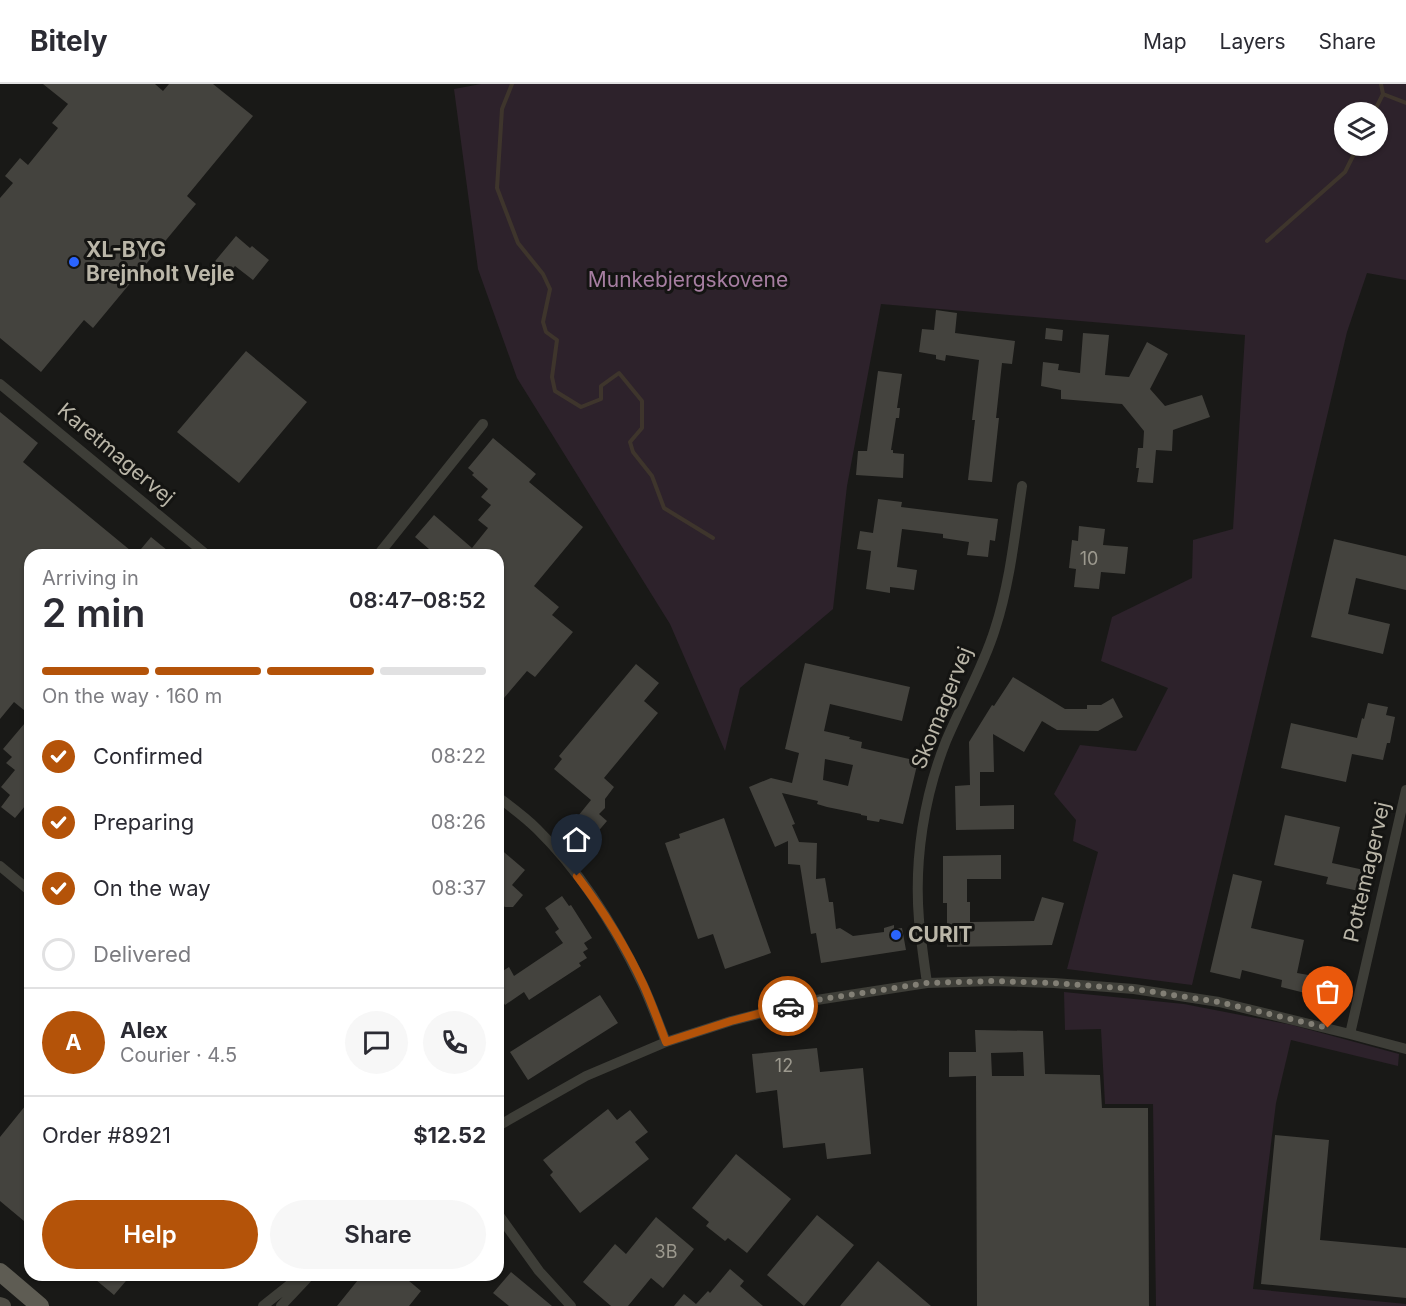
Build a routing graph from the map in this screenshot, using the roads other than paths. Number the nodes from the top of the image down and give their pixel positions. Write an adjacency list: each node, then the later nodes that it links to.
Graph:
1 (0, 384): 4 (street, Karetmagervej)
2 (483, 424): 5 (street)
3 (1022, 486): 10 (street, Skomagervej)
4 (200, 549)
5 (383, 549)
6 (1406, 790): 11 (street, Pottemagervej)
7 (504, 801): 12 (street)
8 (0, 866): 9 (street)
9 (24, 886)
10 (927, 983): 11 (street); 12 (street)
11 (1350, 1034): 13 (street)
12 (666, 1042): 14 (street)
13 (1406, 1049)
14 (504, 1123)
15 (504, 1222): 22 (street)
16 (0, 1272): 19 (main road)
17 (294, 1281): 20 (street)
18 (304, 1281): 21 (street)
19 (40, 1306)
20 (263, 1306)
21 (281, 1306)
22 (571, 1306)

